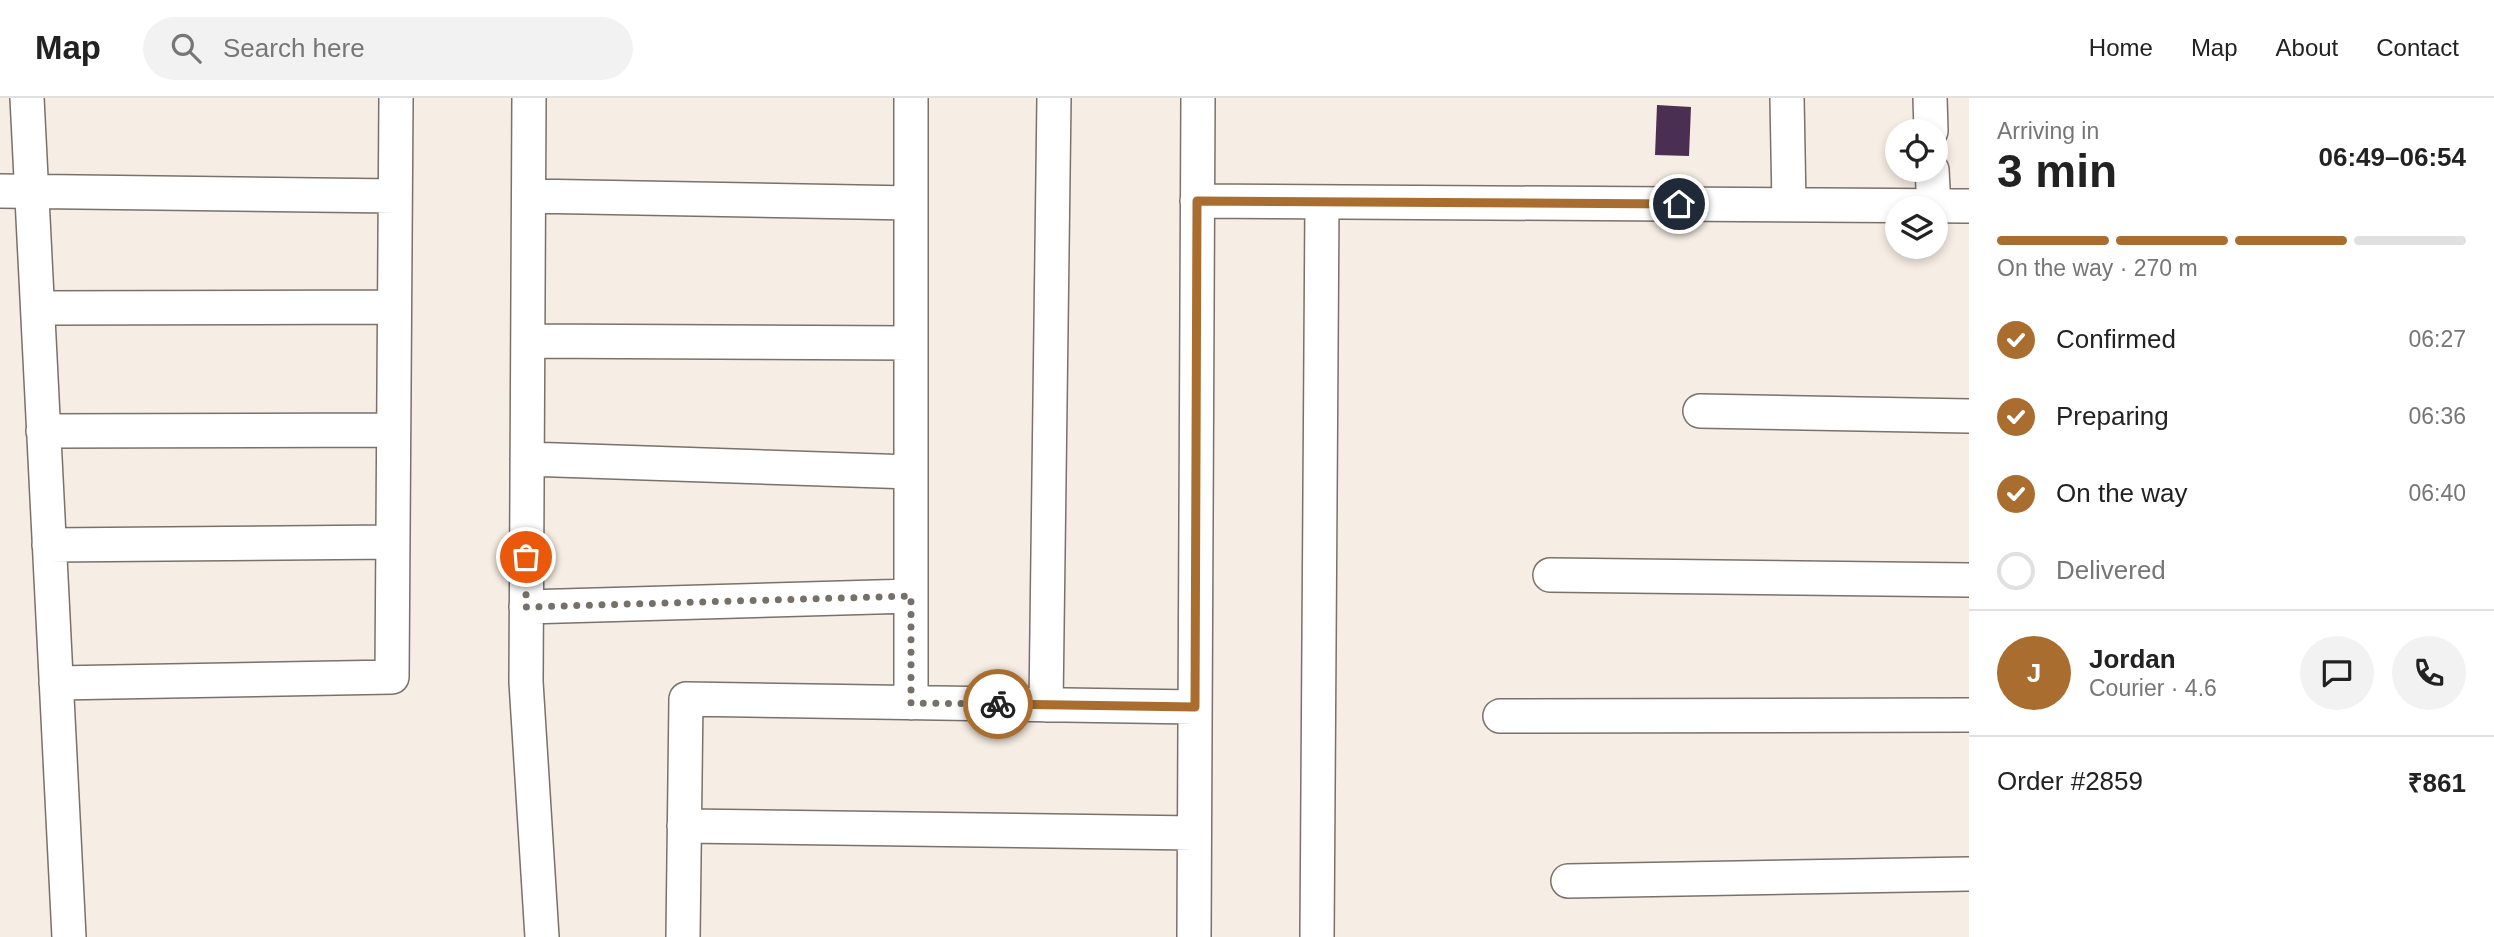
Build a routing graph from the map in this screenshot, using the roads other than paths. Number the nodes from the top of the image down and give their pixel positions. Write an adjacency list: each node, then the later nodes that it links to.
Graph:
1 (27, 98): 10 (street)
2 (396, 98): 11 (street)
3 (530, 98): 12 (street)
4 (911, 98): 15 (street)
5 (1054, 98): 38 (street)
6 (1198, 98): 13 (street)
7 (1787, 98): 16 (street)
8 (1930, 98): 9 (street)
9 (1931, 119)
10 (16, 191): 11 (street); 21 (street)
11 (395, 196): 20 (street)
12 (529, 196): 15 (street); 22 (street)
13 (1197, 201): 14 (street); 39 (street)
14 (1322, 202): 16 (street); 50 (street)
15 (911, 203): 23 (street)
16 (1789, 205): 17 (street)
17 (1885, 206)
18 (1948, 206): 19 (street)
19 (1969, 206)
20 (394, 307): 21 (street); 26 (street)
21 (38, 309): 27 (street)
22 (528, 341): 23 (street); 28 (street)
23 (911, 343): 29 (street)
24 (1700, 411): 25 (street)
25 (1969, 416)
26 (393, 430): 27 (street); 30 (street)
27 (43, 431): 31 (street)
28 (527, 458): 29 (street); 35 (street)
29 (911, 472): 34 (street)
30 (393, 542): 31 (street); 36 (street)
31 (49, 545): 36 (street)
32 (1550, 575): 33 (street)
33 (1969, 580)
34 (911, 596): 35 (street); 37 (street)
35 (526, 607): 47 (street)
36 (56, 683): 46 (street)
37 (911, 703): 38 (street); 42 (street)
38 (1046, 705): 39 (street)
39 (1195, 707): 43 (street)
40 (1969, 715): 41 (street)
41 (1500, 716)
42 (684, 826): 43 (street); 48 (street)
43 (1194, 834): 49 (street)
44 (1969, 874): 45 (street)
45 (1568, 881)
46 (69, 937)
47 (542, 937)
48 (683, 937)
49 (1194, 937)
50 (1317, 937)

